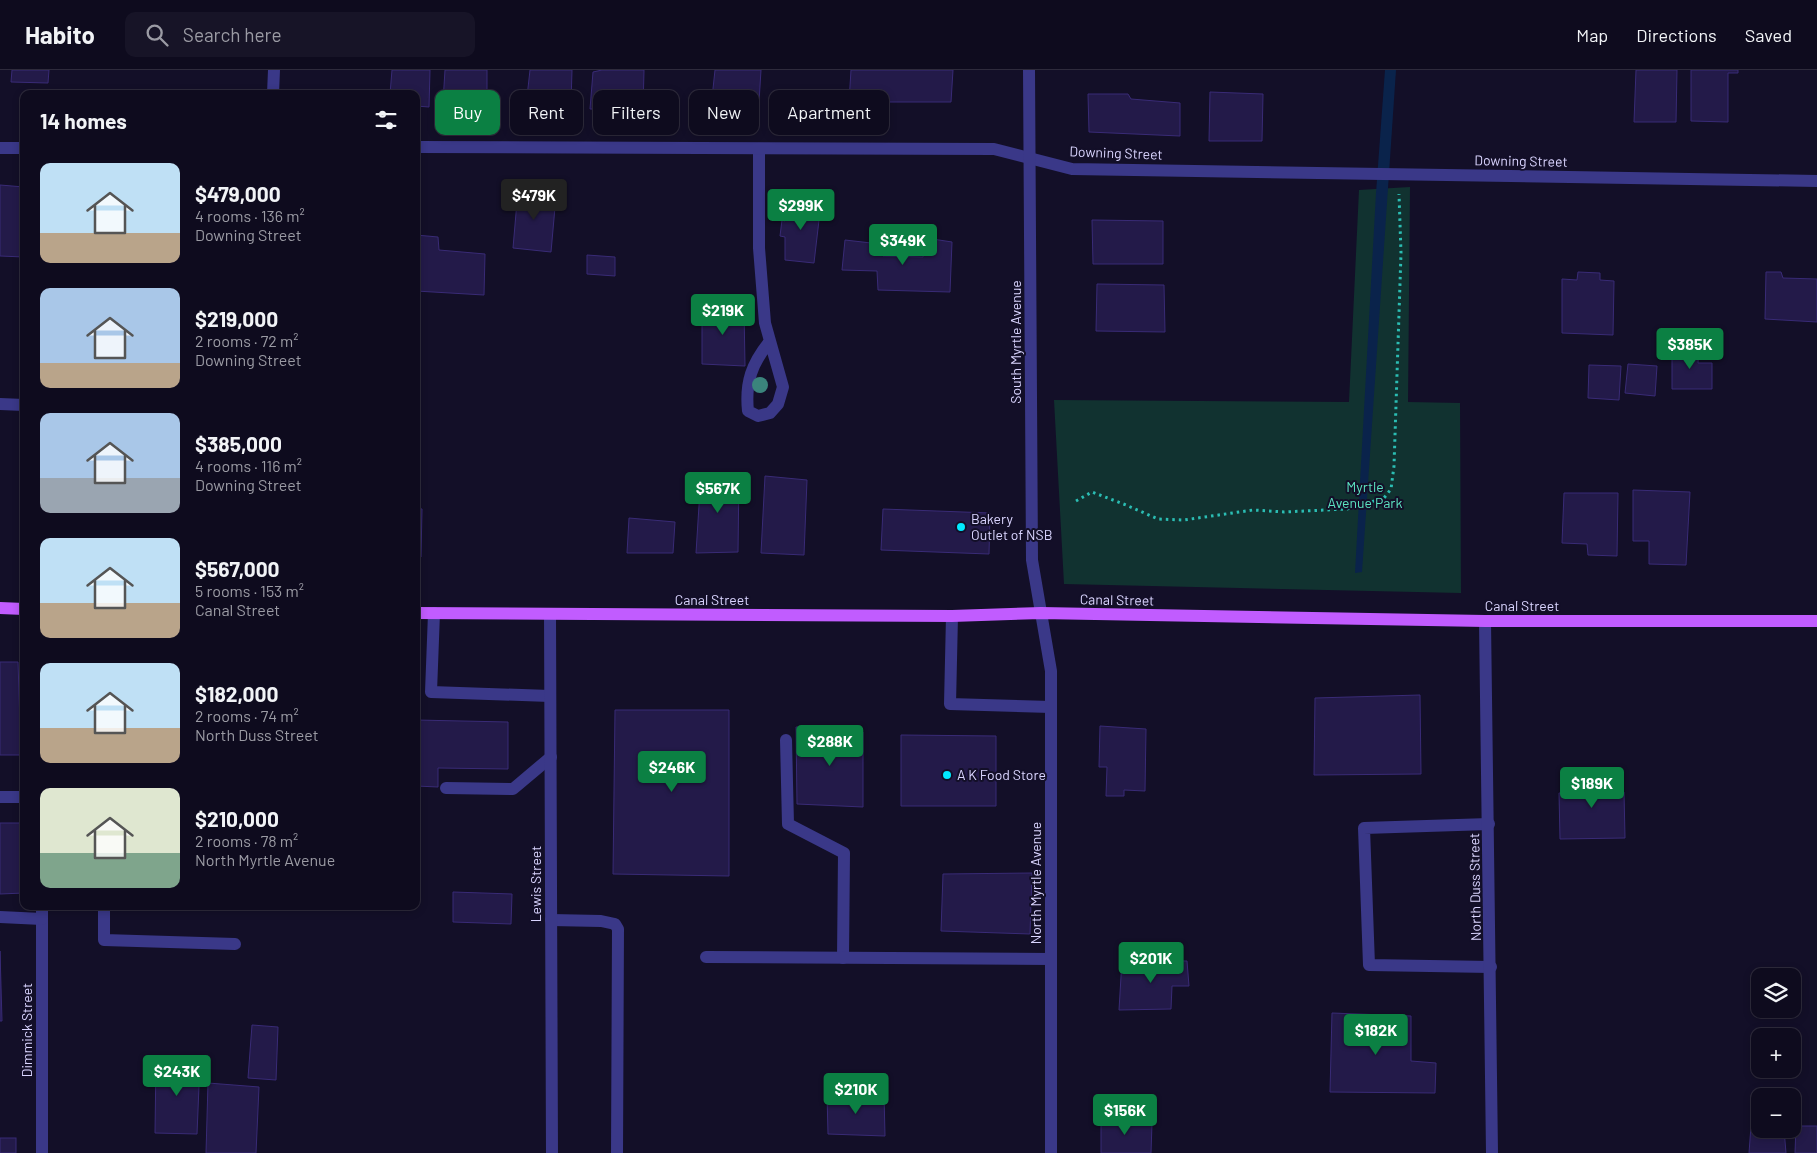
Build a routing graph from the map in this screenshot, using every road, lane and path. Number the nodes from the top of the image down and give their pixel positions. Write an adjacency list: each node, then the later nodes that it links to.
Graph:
1 (274, 70): 3 (street)
2 (1029, 70): 8 (street, South Myrtle Avenue)
3 (274, 90)
4 (420, 147): 7 (street, Downing Street)
5 (0, 148): 6 (street)
6 (20, 148)
7 (759, 148): 8 (street, Downing Street); 11 (street)
8 (1030, 160): 9 (street, Downing Street); 19 (street, South Myrtle Avenue)
9 (1817, 181)
10 (1399, 189): 14 (path)
11 (770, 341): 11 (street)
12 (0, 404): 13 (street)
13 (20, 405)
14 (1076, 501)
15 (0, 608): 16 (main road)
16 (20, 608)
17 (420, 613): 18 (main road, Canal Street)
18 (434, 613): 20 (main road, Canal Street); 24 (street)
19 (1041, 613): 21 (main road, Canal Street); 22 (main road, Canal Street); 25 (street, North Myrtle Avenue)
20 (550, 614): 21 (main road, Canal Street); 24 (street, Lewis Street)
21 (952, 616): 25 (street)
22 (1485, 621): 23 (main road, Canal Street); 31 (street, North Duss Street)
23 (1817, 621)
24 (550, 696): 27 (street, Lewis Street)
25 (1050, 706): 39 (street, North Myrtle Avenue)
26 (786, 740): 38 (street)
27 (550, 757): 28 (street); 35 (street, Lewis Street)
28 (446, 788)
29 (0, 797): 30 (street)
30 (20, 797)
31 (1489, 824): 40 (street, North Duss Street); 40 (street)
32 (104, 910): 36 (street)
33 (42, 913): 34 (street); 41 (street, Dimmick Street)
34 (0, 917)
35 (551, 920): 42 (street, Lewis Street); 43 (street)
36 (236, 944)
37 (706, 957): 38 (street)
38 (842, 958): 39 (street)
39 (1051, 958): 44 (street, North Myrtle Avenue)
40 (1491, 967): 45 (street, North Duss Street)
41 (42, 1153)
42 (552, 1153)
43 (617, 1153)
44 (1051, 1153)
45 (1492, 1153)

